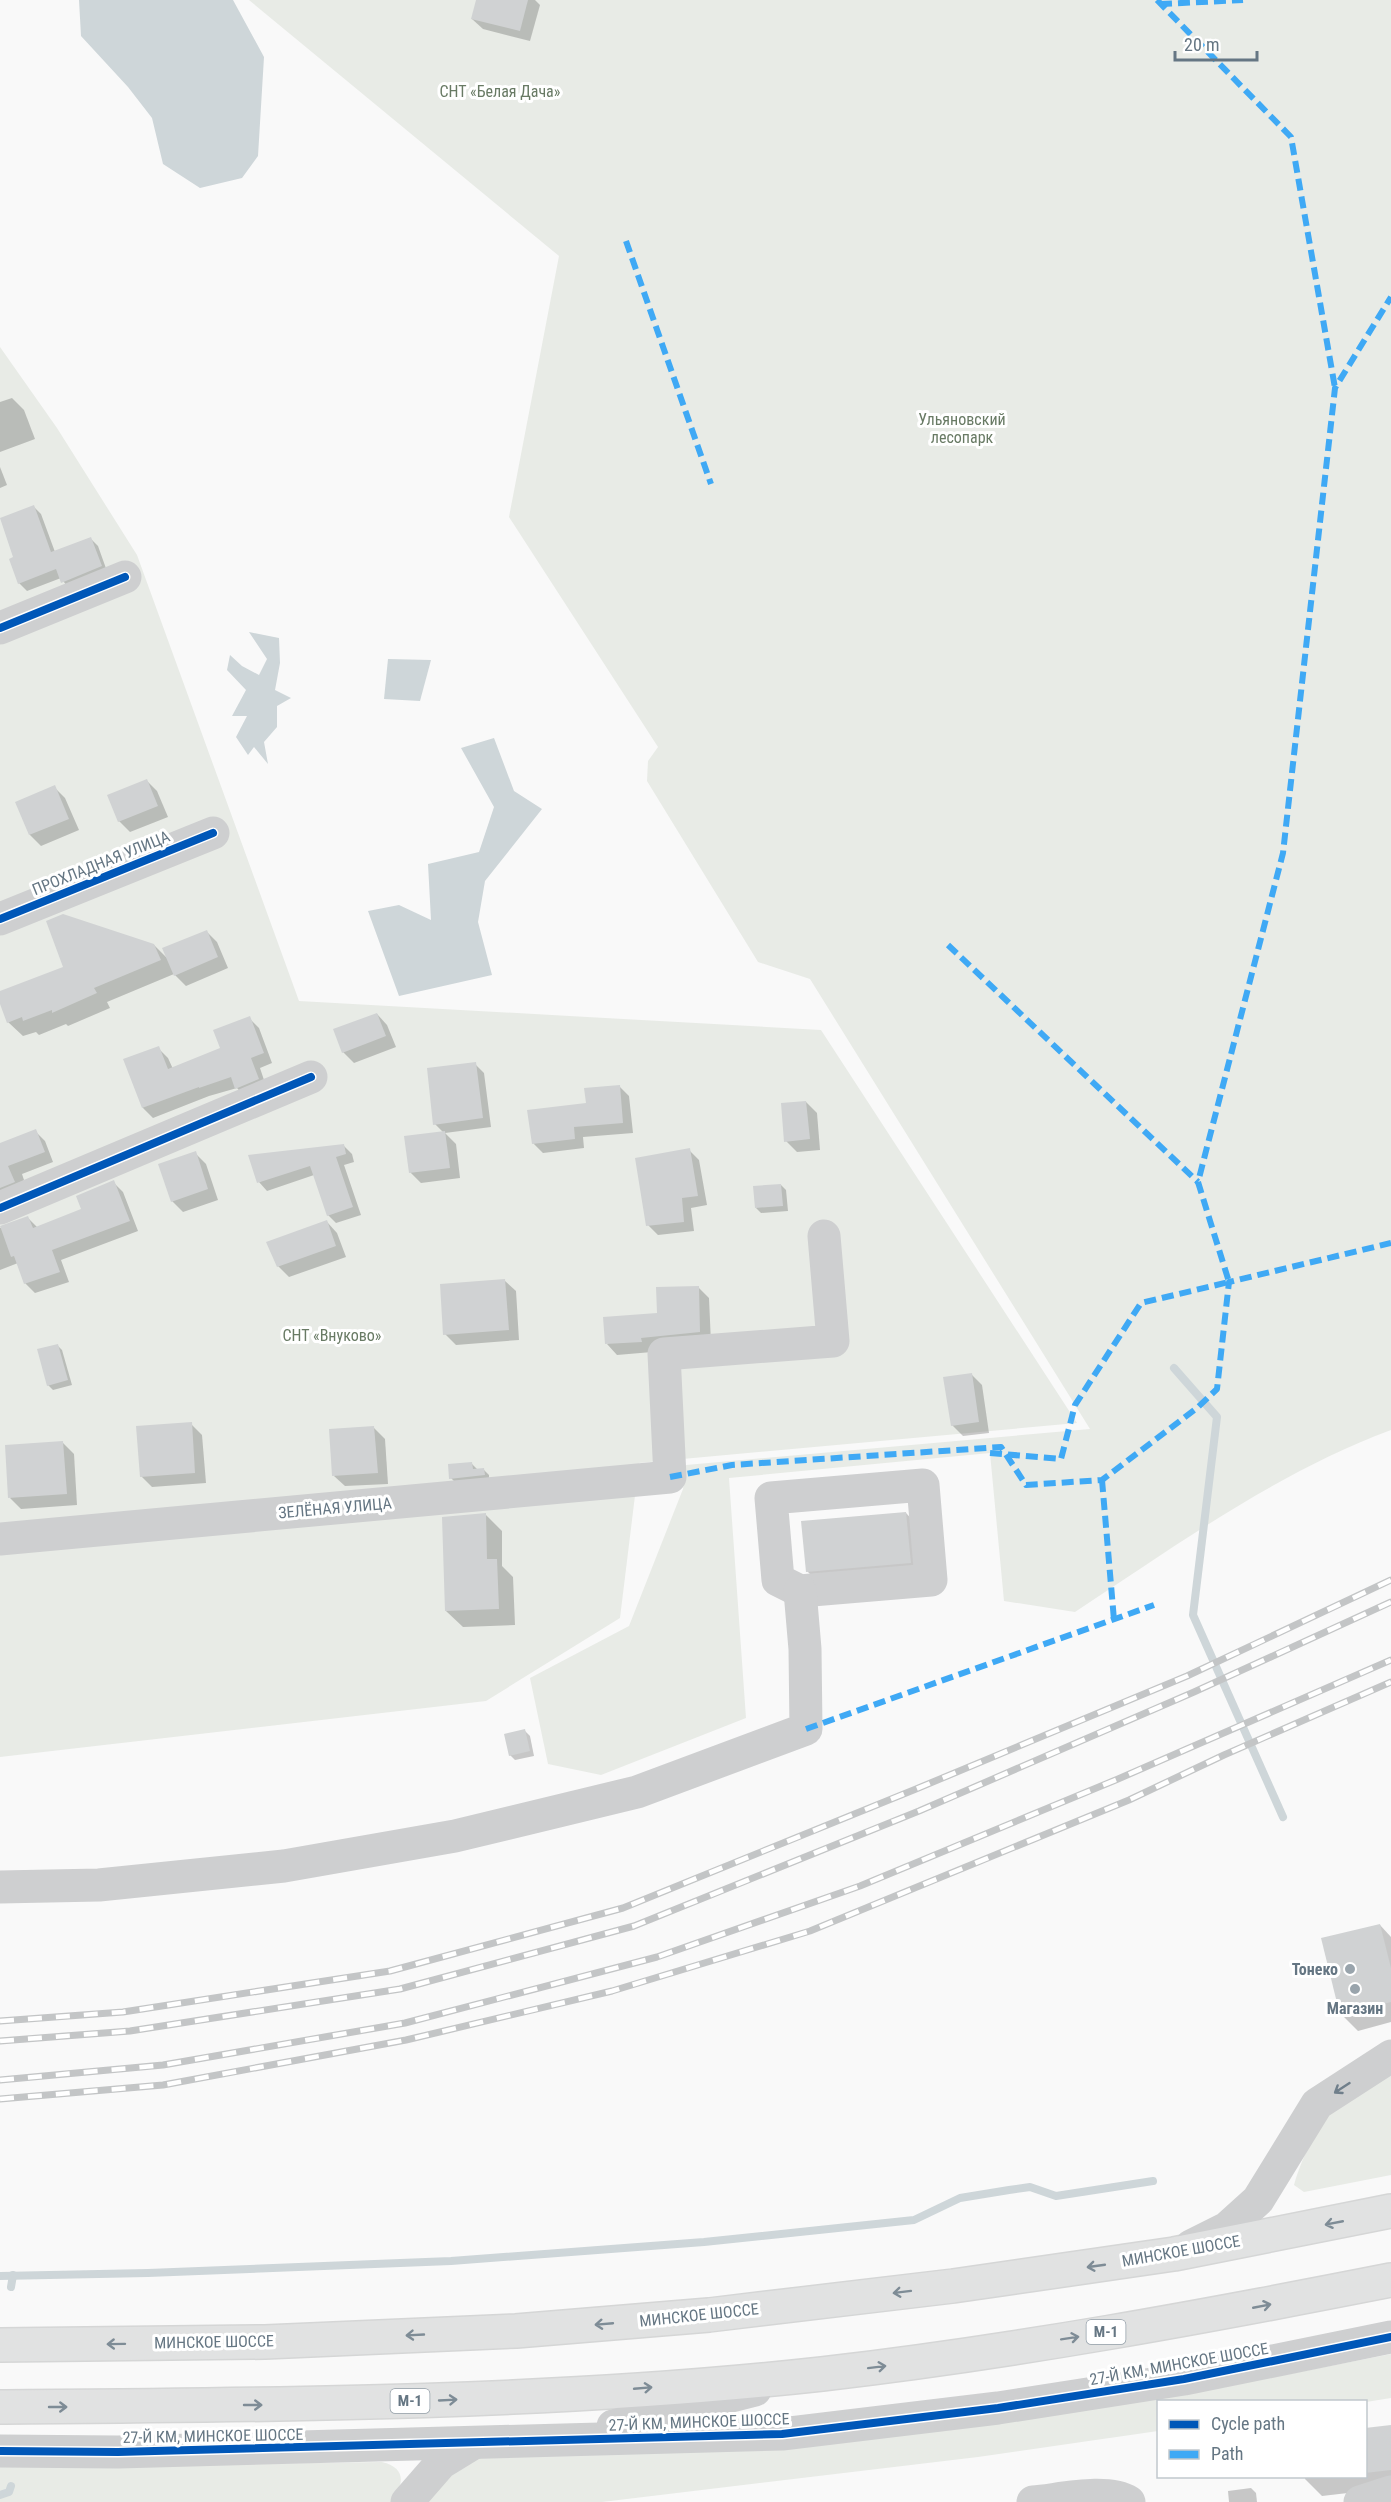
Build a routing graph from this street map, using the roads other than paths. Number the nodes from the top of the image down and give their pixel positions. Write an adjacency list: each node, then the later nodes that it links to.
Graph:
1 (125, 577): 2 (street)
2 (0, 628)
3 (213, 832): 4 (street, ПРОХЛАДНАЯ УЛИЦА)
4 (0, 919)
5 (311, 1077): 6 (street)
6 (0, 1208)
7 (824, 1236): 8 (street, ЗЕЛЁНАЯ УЛИЦА)
8 (0, 1539)
9 (800, 1591): 9 (street); 10 (street)
10 (0, 1887)
11 (1391, 2056): 13 (street, one-way to 13)
12 (1391, 2211): 13 (highway, МИНСКОЕ ШОССЕ, one-way to 13)
13 (1174, 2254): 16 (highway, МИНСКОЕ ШОССЕ, one-way to 16)
14 (1391, 2280): 17 (highway, М-1, one-way to 14)
15 (1391, 2337): 19 (street, 27-Й КМ, МИНСКОЕ ШОССЕ)
16 (0, 2345)
17 (819, 2374): 18 (highway, М-1, one-way to 17); 19 (street)
18 (0, 2407)
19 (538, 2441): 20 (street, 27-Й КМ, МИНСКОЕ ШОССЕ)
20 (472, 2444): 21 (street, 27-Й КМ, МИНСКОЕ ШОССЕ); 23 (street)
21 (0, 2451)
22 (1391, 2492): 26 (street)
23 (407, 2502)
24 (1033, 2502): 25 (street)
25 (1129, 2502)
26 (1360, 2502)

